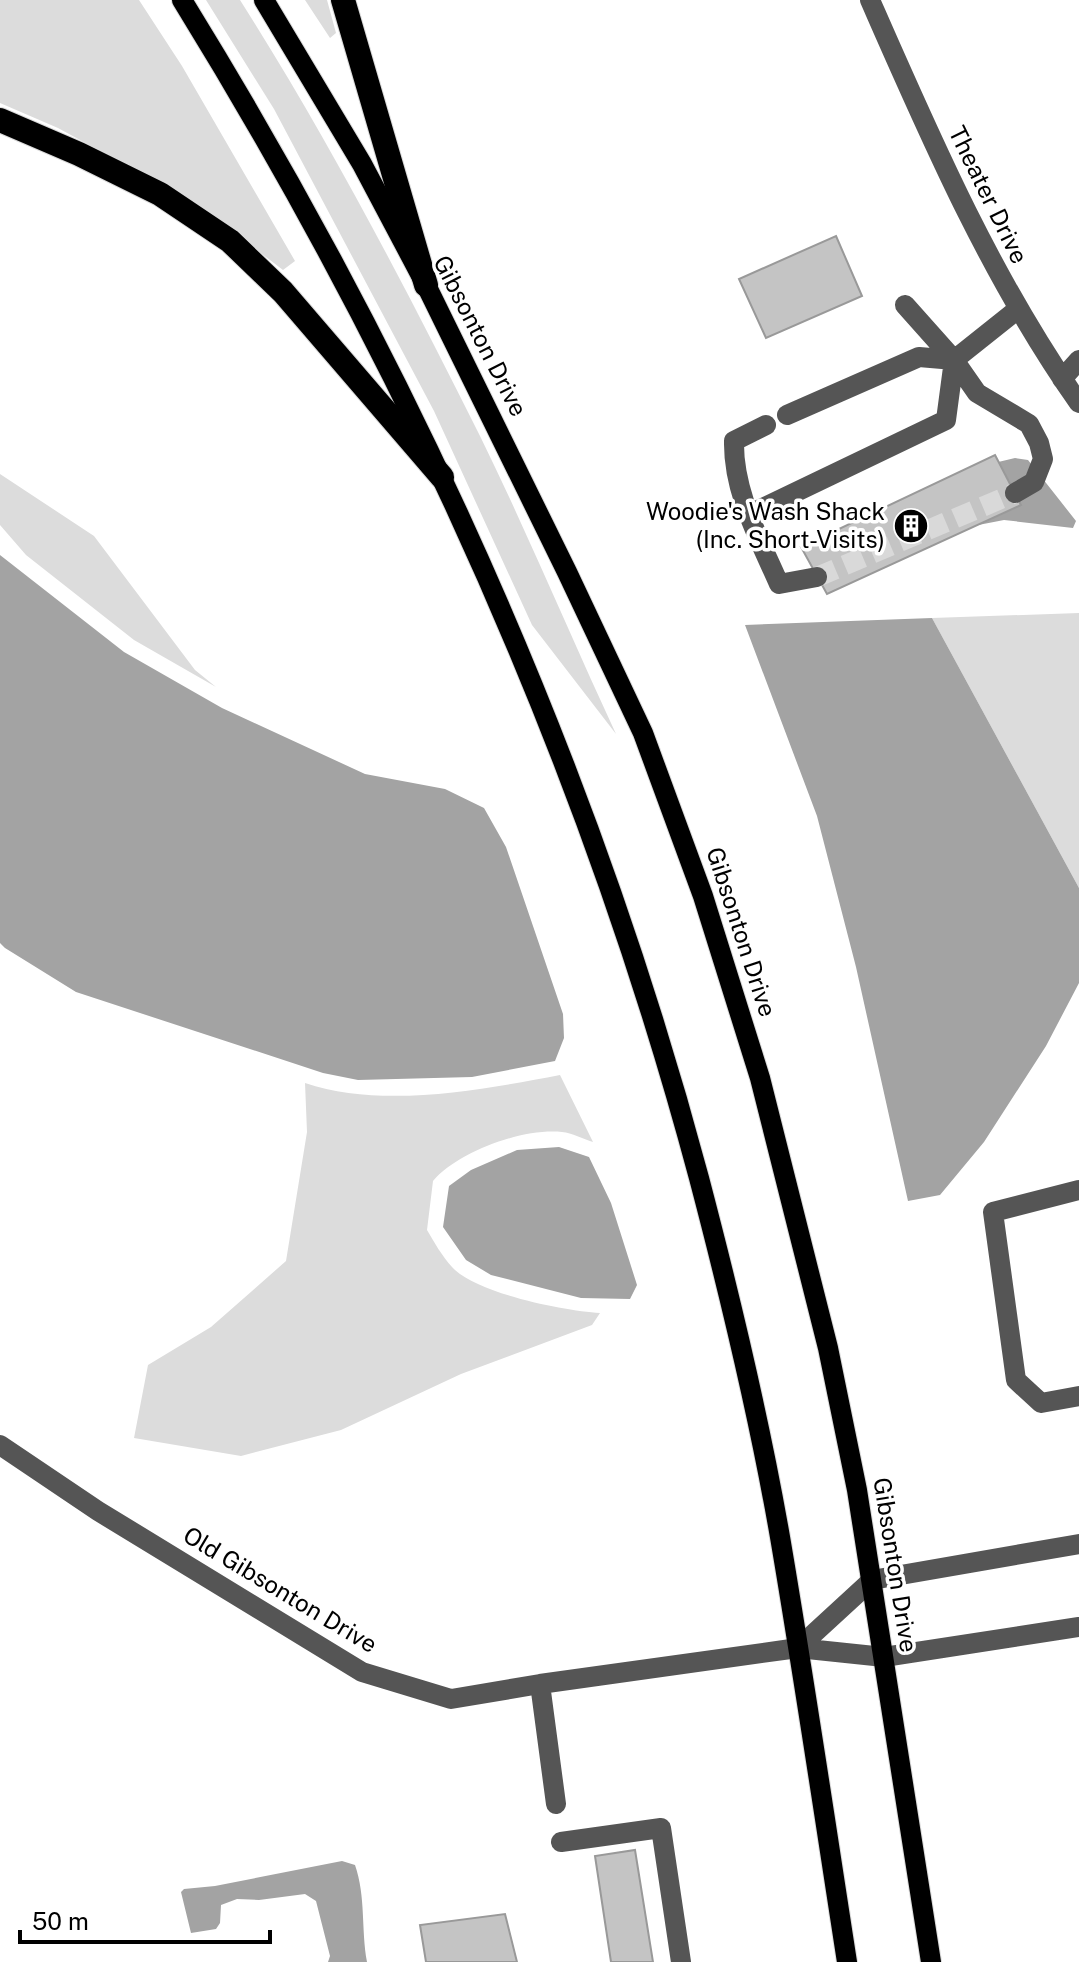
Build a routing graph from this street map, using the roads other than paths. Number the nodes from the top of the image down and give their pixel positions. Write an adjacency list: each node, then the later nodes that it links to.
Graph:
1 (182, 0): 15 (main road)
2 (264, 0): 6 (main road, Gibsonton Drive)
3 (343, 0): 6 (highway)
4 (870, 0): 8 (street, Theater Drive)
5 (0, 120): 15 (highway)
6 (426, 285): 23 (main road, Gibsonton Drive)
7 (905, 305): 9 (street)
8 (1018, 309): 9 (street); 11 (street, Theater Drive)
9 (954, 360): 13 (street); 16 (street); 17 (street)
10 (1079, 360): 11 (street)
11 (1062, 379): 12 (street, Theater Drive)
12 (1079, 403)
13 (787, 415)
14 (766, 425): 17 (street)
15 (442, 477): 25 (main road)
16 (1015, 493)
17 (748, 515): 18 (street)
18 (817, 577)
19 (1079, 1190): 20 (street)
20 (1079, 1396)
21 (0, 1445): 27 (street, Old Gibsonton Drive)
22 (1079, 1544): 23 (street)
23 (872, 1580): 25 (street); 26 (main road, Gibsonton Drive)
24 (1079, 1627): 26 (street, Old Gibsonton Drive)
25 (798, 1648): 26 (street, Old Gibsonton Drive); 27 (street, Old Gibsonton Drive); 31 (main road)
26 (884, 1657): 32 (main road, Gibsonton Drive)
27 (540, 1684): 28 (street)
28 (556, 1804)
29 (561, 1842): 30 (street)
30 (681, 1962)
31 (847, 1962)
32 (931, 1962)

